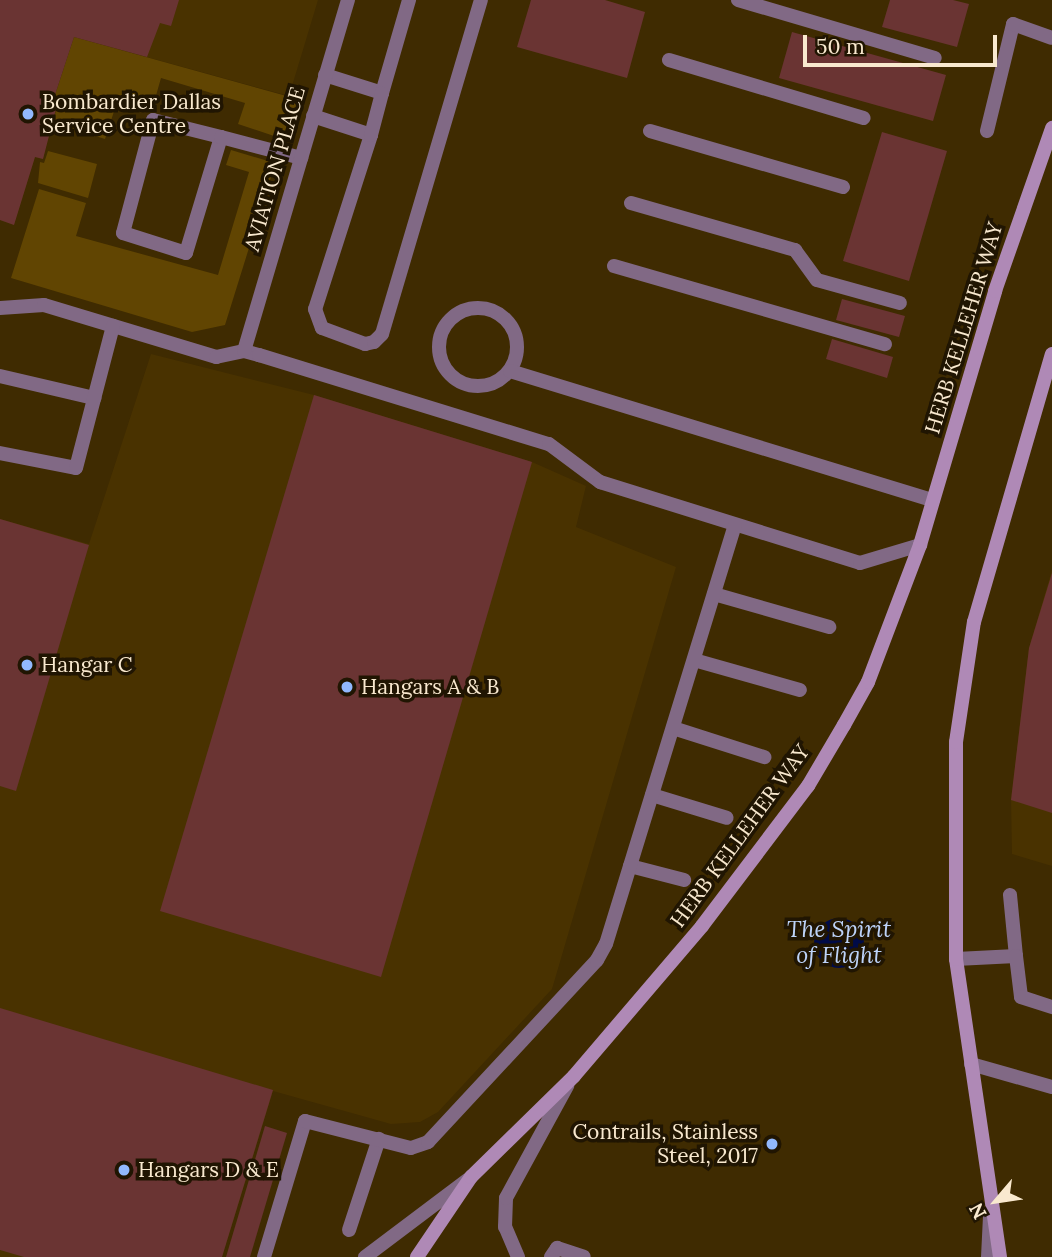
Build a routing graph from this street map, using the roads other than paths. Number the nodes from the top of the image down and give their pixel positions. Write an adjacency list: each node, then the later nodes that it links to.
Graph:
1 (348, 0): 8 (street, AVIATION PLACE)
2 (409, 0): 9 (street)
3 (481, 0): 15 (street)
4 (738, 0): 6 (street)
5 (1052, 38): 14 (street)
6 (935, 58)
7 (669, 60): 11 (street)
8 (325, 75): 9 (street); 10 (street, AVIATION PLACE)
9 (382, 93): 15 (street)
10 (313, 116): 15 (street); 17 (street, AVIATION PLACE)
11 (864, 118)
12 (1052, 128): 31 (main road, HERB KELLEHER WAY)
13 (650, 131): 18 (street)
14 (987, 131)
15 (371, 135)
16 (221, 137): 16 (street); 17 (street)
17 (301, 158): 25 (street, AVIATION PLACE)
18 (843, 187)
19 (631, 203): 21 (street)
20 (614, 266): 24 (street)
21 (900, 303)
22 (0, 307): 23 (street)
23 (113, 326): 25 (street); 29 (street)
24 (885, 344)
25 (244, 351): 32 (street)
26 (1052, 354): 46 (main road)
27 (510, 371): 27 (street); 31 (street)
28 (0, 376): 29 (street)
29 (94, 398): 30 (street)
30 (0, 453)
31 (933, 500): 33 (main road, HERB KELLEHER WAY)
32 (735, 525): 33 (street); 34 (street)
33 (920, 545): 49 (main road, HERB KELLEHER WAY)
34 (714, 594): 35 (street); 36 (street)
35 (829, 627)
36 (694, 660): 37 (street); 38 (street)
37 (800, 690)
38 (673, 728): 39 (street); 40 (street)
39 (764, 757)
40 (652, 795): 41 (street); 42 (street)
41 (727, 818)
42 (630, 866): 43 (street); 51 (street)
43 (684, 880)
44 (1010, 895): 45 (street)
45 (1016, 956): 46 (street); 47 (street)
46 (956, 959): 48 (main road)
47 (1052, 1007)
48 (971, 1064): 50 (street); 53 (main road)
49 (573, 1076): 52 (main road, HERB KELLEHER WAY); 58 (street)
50 (1052, 1087)
51 (379, 1139): 54 (street); 55 (street)
52 (471, 1177): 56 (street); 57 (main road, HERB KELLEHER WAY)
53 (992, 1193): 61 (street); 62 (main road)
54 (349, 1230)
55 (264, 1257)
56 (365, 1257)
57 (417, 1257)
58 (518, 1257)
59 (551, 1257): 60 (street)
60 (584, 1257)
61 (988, 1257)
62 (1000, 1257)

